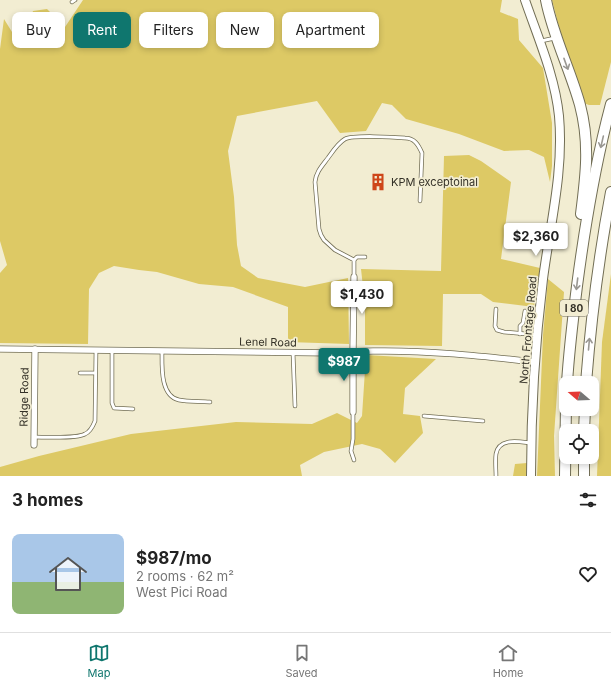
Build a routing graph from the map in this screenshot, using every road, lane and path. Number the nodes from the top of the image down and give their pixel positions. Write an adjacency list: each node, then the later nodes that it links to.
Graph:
1 (525, 0): 4 (main road, North Frontage Road)
2 (546, 0): 3 (highway)
3 (557, 37): 4 (lane); 8 (highway, one-way to 8)
4 (540, 42): 15 (main road, North Frontage Road)
5 (611, 104): 8 (highway, I 80, one-way to 8)
6 (611, 192): 27 (highway, I 80, one-way to 6)
7 (420, 201): 10 (lane)
8 (582, 245): 26 (highway, I 80, one-way to 26)
9 (365, 257): 10 (lane)
10 (354, 260): 11 (lane)
11 (354, 277): 22 (street)
12 (496, 309): 14 (lane)
13 (524, 311): 14 (lane)
14 (520, 334): 15 (lane)
15 (538, 335): 23 (main road, North Frontage Road)
16 (0, 349): 17 (street, Lenel Road)
17 (34, 349): 18 (street, Lenel Road); 35 (street, Ridge Road)
18 (96, 350): 19 (street, Lenel Road); 25 (lane)
19 (112, 350): 20 (street, Lenel Road); 30 (lane)
20 (162, 351): 21 (street, Lenel Road); 28 (lane)
21 (293, 352): 22 (street, Lenel Road); 29 (lane)
22 (352, 352): 23 (street, Lenel Road); 31 (street)
23 (535, 362): 36 (main road, North Frontage Road)
24 (80, 373): 25 (lane)
25 (95, 373): 35 (lane)
26 (567, 376)
27 (587, 376)
28 (210, 402)
29 (295, 406)
30 (132, 409)
31 (353, 412): 38 (lane)
32 (424, 416): 34 (lane)
33 (566, 416): 42 (highway)
34 (483, 420)
35 (34, 437): 37 (street, Ridge Road)
36 (531, 443): 40 (lane); 41 (main road, North Frontage Road)
37 (34, 445)
38 (354, 460)
39 (584, 464): 43 (highway)
40 (496, 476)
41 (531, 476)
42 (565, 476)
43 (584, 476)

